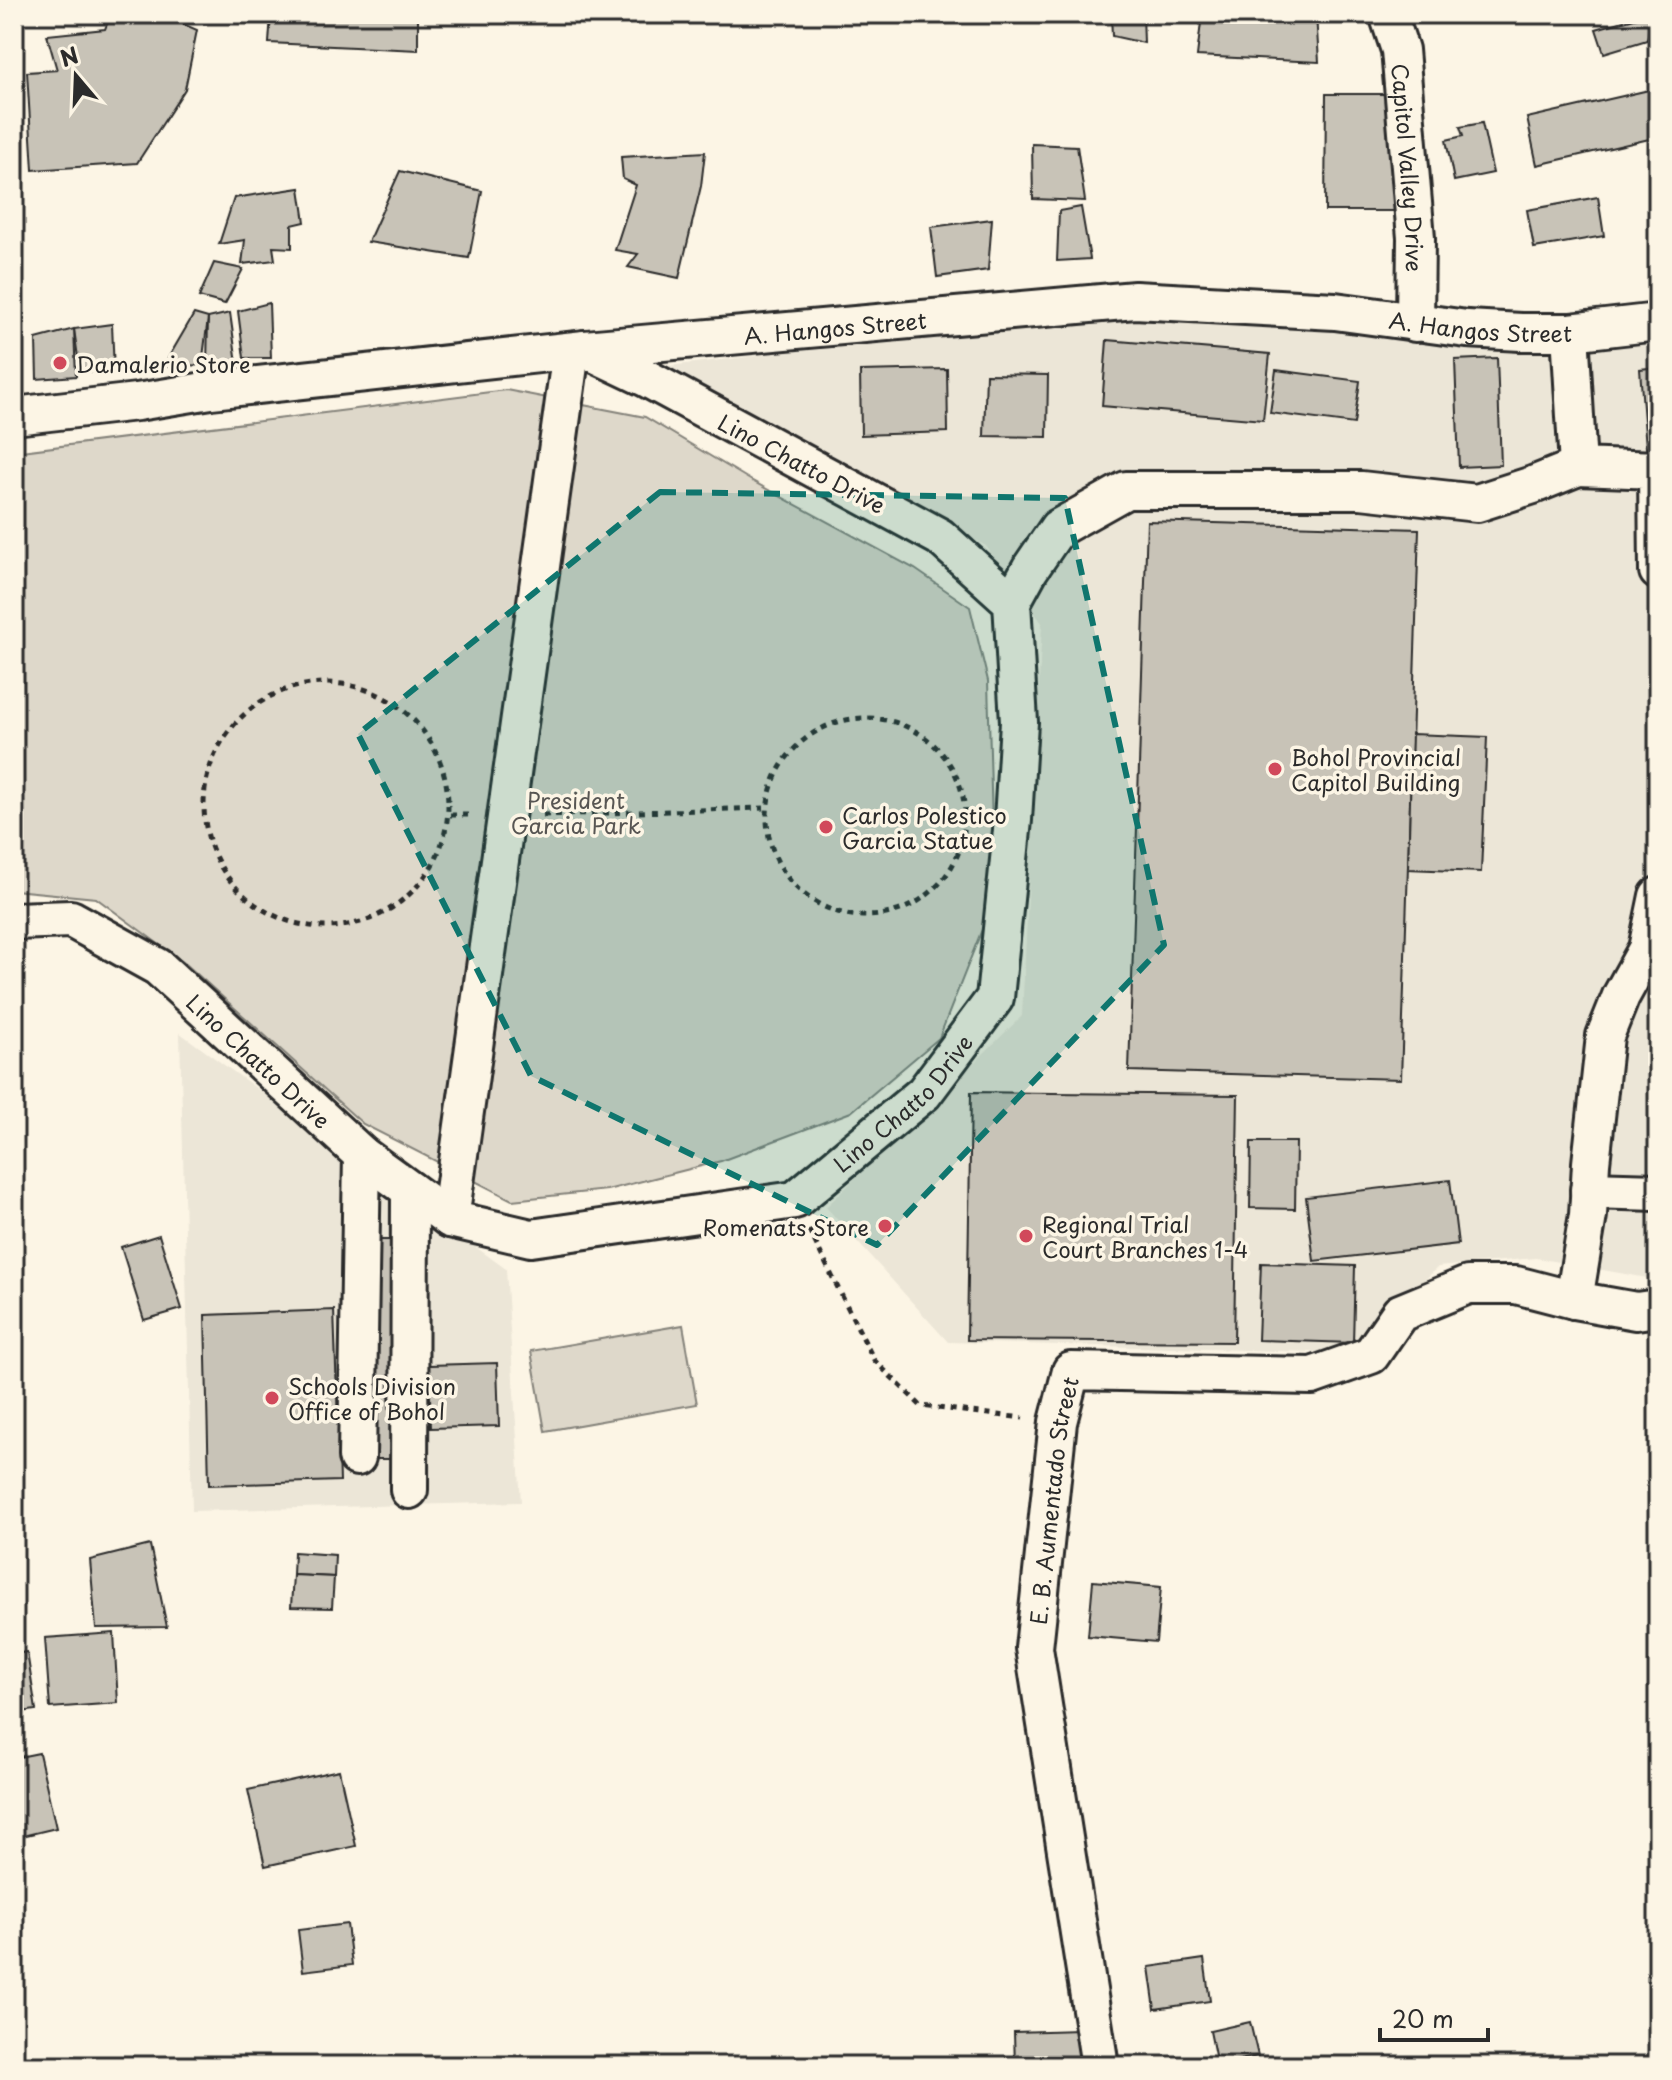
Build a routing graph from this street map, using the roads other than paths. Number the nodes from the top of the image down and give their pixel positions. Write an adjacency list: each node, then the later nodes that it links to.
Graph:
1 (1388, 14): 3 (street, Capitol Valley Drive)
2 (1658, 322): 4 (street, A. Hangos Street)
3 (1415, 323): 4 (street, A. Hangos Street); 5 (street, A. Hangos Street)
4 (1570, 332): 7 (street)
5 (578, 350): 6 (street, A. Hangos Street); 9 (street, Lino Chatto Drive); 16 (street)
6 (14, 416)
7 (1578, 467): 8 (street); 9 (street)
8 (1658, 571)
9 (1012, 602): 16 (street, Lino Chatto Drive)
10 (1658, 896): 14 (street)
11 (14, 921): 12 (street, Lino Chatto Drive)
12 (362, 1155): 13 (street, Lino Chatto Drive); 19 (street)
13 (410, 1190): 16 (street, Lino Chatto Drive); 20 (street)
14 (1589, 1190): 15 (street); 17 (street)
15 (1658, 1192)
16 (450, 1219)
17 (1574, 1300): 18 (street); 21 (street, E. B. Aumentado Street)
18 (1658, 1308)
19 (357, 1457)
20 (409, 1490)
21 (1100, 2066)

